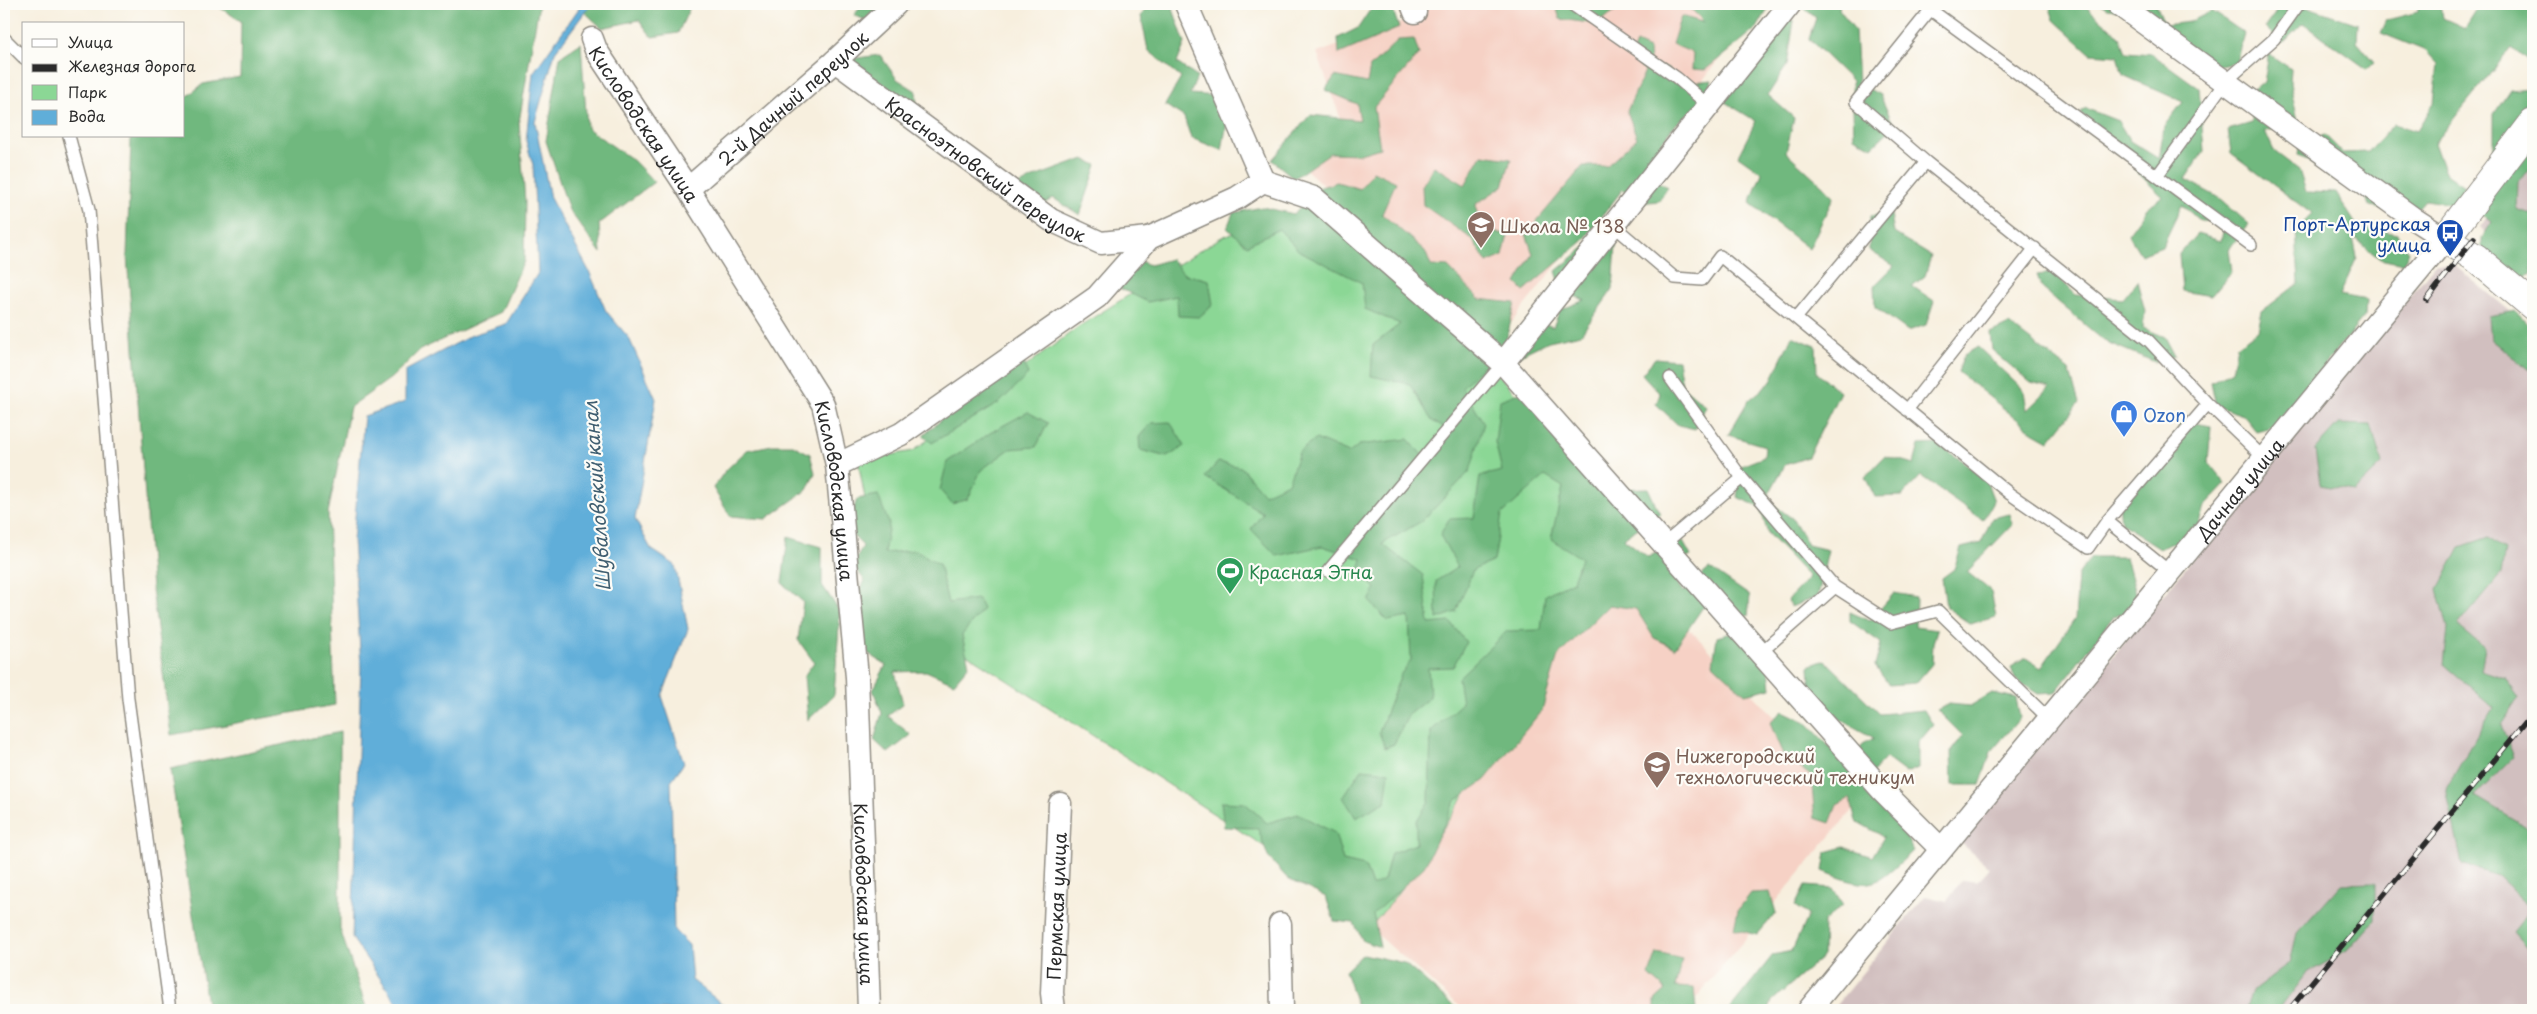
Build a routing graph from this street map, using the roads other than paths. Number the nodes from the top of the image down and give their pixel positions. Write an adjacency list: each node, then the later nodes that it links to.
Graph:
1 (896, 4): 11 (street, 2-й Дачный переулок)
2 (1186, 4): 18 (street)
3 (1571, 4): 13 (lane)
4 (1790, 4): 13 (street)
5 (2118, 4): 12 (street)
6 (2300, 4): 12 (lane)
7 (1933, 7): 16 (lane); 17 (lane)
8 (4, 38): 10 (lane)
9 (592, 39): 19 (street, Кисловодская улица)
10 (22, 56)
11 (835, 61): 19 (street, 2-й Дачный переулок); 21 (street, Красноэтновский переулок)
12 (2225, 82): 17 (lane); 22 (street)
13 (1709, 106): 20 (street)
14 (2533, 124): 22 (street, Дачная улица)
15 (70, 138): 44 (lane)
16 (1926, 162): 24 (lane); 26 (lane)
17 (2157, 176): 23 (lane)
18 (1263, 180): 21 (street); 27 (street)
19 (688, 189): 32 (street, Кисловодская улица)
20 (1614, 226): 26 (lane); 27 (street)
21 (1149, 238): 32 (street)
22 (2446, 240): 25 (street); 31 (street, Дачная улица)
23 (2251, 245)
24 (2035, 248): 29 (lane); 30 (lane)
25 (2533, 306)
26 (1797, 318): 30 (lane)
27 (1503, 363): 35 (street); 36 (lane)
28 (1670, 378): 33 (lane)
29 (2208, 404): 31 (lane); 34 (lane)
30 (1907, 410): 34 (lane)
31 (2264, 458): 37 (street, Дачная улица)
32 (837, 464): 45 (street, Кисловодская улица)
33 (1742, 478): 35 (lane); 38 (lane)
34 (2107, 521): 37 (lane)
35 (1664, 544): 39 (street)
36 (1328, 572)
37 (2170, 572): 40 (street, Дачная улица)
38 (1836, 587): 39 (lane); 40 (lane)
39 (1759, 654): 42 (street)
40 (2049, 719): 42 (street, Дачная улица)
41 (1060, 804): 46 (street, Пермская улица)
42 (1941, 849): 48 (street, Дачная улица)
43 (1280, 924): 47 (street)
44 (170, 1010)
45 (869, 1010)
46 (1054, 1010)
47 (1282, 1010)
48 (1808, 1010)

